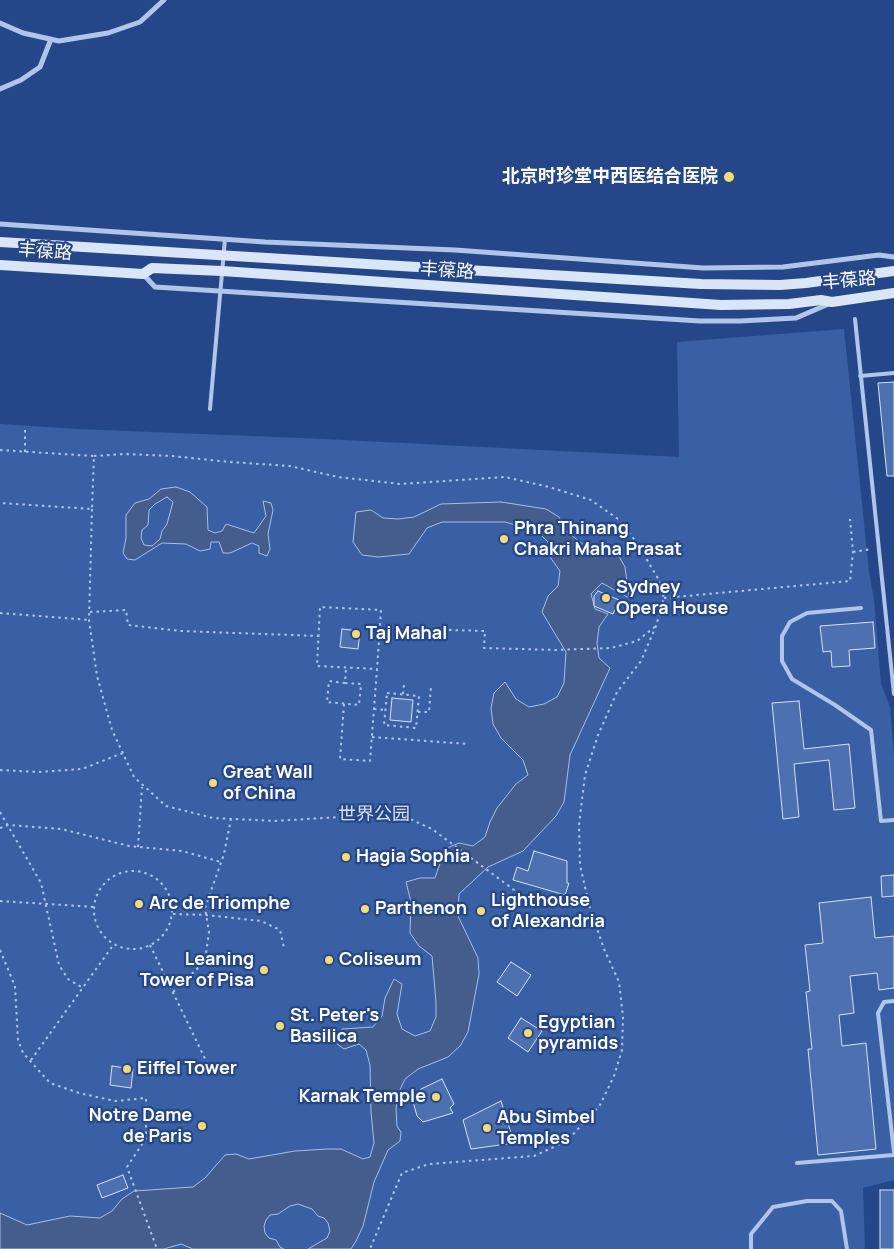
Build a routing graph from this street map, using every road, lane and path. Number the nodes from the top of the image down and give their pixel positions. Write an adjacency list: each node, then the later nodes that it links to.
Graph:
1 (164, 0): 3 (street)
2 (0, 23): 3 (street)
3 (51, 40): 4 (street)
4 (0, 89)
5 (0, 224): 6 (street)
6 (225, 239): 8 (lane); 9 (street)
7 (0, 242): 8 (main road, 丰葆路)
8 (223, 256): 11 (main road, 丰葆路); 12 (lane)
9 (894, 257)
10 (0, 265): 13 (main road, 丰葆路)
11 (894, 270)
12 (222, 271): 13 (main road, 丰葆路); 14 (lane); 16 (main road, 丰葆路)
13 (144, 274): 14 (street)
14 (220, 291): 16 (street); 20 (lane)
15 (894, 293): 16 (main road, 丰葆路)
16 (832, 302)
17 (855, 319): 19 (lane)
18 (894, 373): 19 (lane)
19 (860, 376): 28 (lane)
20 (210, 409)
21 (25, 426): 23 (path)
22 (0, 450): 23 (path)
23 (25, 452): 24 (path)
24 (94, 456): 26 (path); 30 (path)
25 (0, 503): 26 (path)
26 (92, 509): 32 (path)
27 (850, 519): 29 (path)
28 (879, 548): 29 (path); 44 (lane)
29 (852, 552): 30 (path)
30 (664, 598): 35 (path)
31 (861, 608): 56 (lane)
32 (89, 612): 34 (path); 37 (path)
33 (0, 613): 34 (path)
34 (88, 620): 51 (path)
35 (656, 626): 36 (path); 63 (path)
36 (449, 630)
37 (319, 636): 38 (path); 39 (path)
38 (346, 668): 39 (path); 40 (path)
39 (377, 670): 46 (path)
40 (345, 683): 45 (path); 45 (path)
41 (404, 684): 43 (path)
42 (430, 686): 48 (path)
43 (403, 694): 47 (path); 48 (path)
44 (894, 694)
45 (344, 704): 49 (path)
46 (374, 709): 47 (path); 49 (path)
47 (386, 710): 48 (path)
48 (418, 712)
49 (372, 737): 50 (path)
50 (468, 744)
51 (123, 754): 52 (path); 53 (path)
52 (0, 770)
53 (142, 785): 55 (path); 59 (path)
54 (0, 812): 57 (path)
55 (231, 819): 60 (path); 63 (path)
56 (894, 820)
57 (8, 825): 58 (path); 59 (path); 62 (path)
58 (0, 828)
59 (138, 847): 60 (path)
60 (221, 862): 66 (path)
61 (0, 901): 62 (path)
62 (46, 904): 64 (path); 71 (path)
63 (589, 905): 79 (path)
64 (94, 907): 65 (path); 67 (path)
65 (172, 914): 66 (path); 68 (path)
66 (206, 914): 69 (path); 72 (path)
67 (114, 944): 68 (path); 71 (path)
68 (150, 945): 72 (path)
69 (284, 948)
70 (0, 950): 74 (path)
71 (83, 988): 74 (path)
72 (174, 992): 75 (path)
73 (894, 1001): 76 (lane)
74 (31, 1061): 78 (path)
75 (210, 1069)
76 (894, 1154): 77 (lane)
77 (797, 1163)
78 (157, 1249)
79 (370, 1249)
80 (751, 1249): 81 (lane)
81 (847, 1249)

